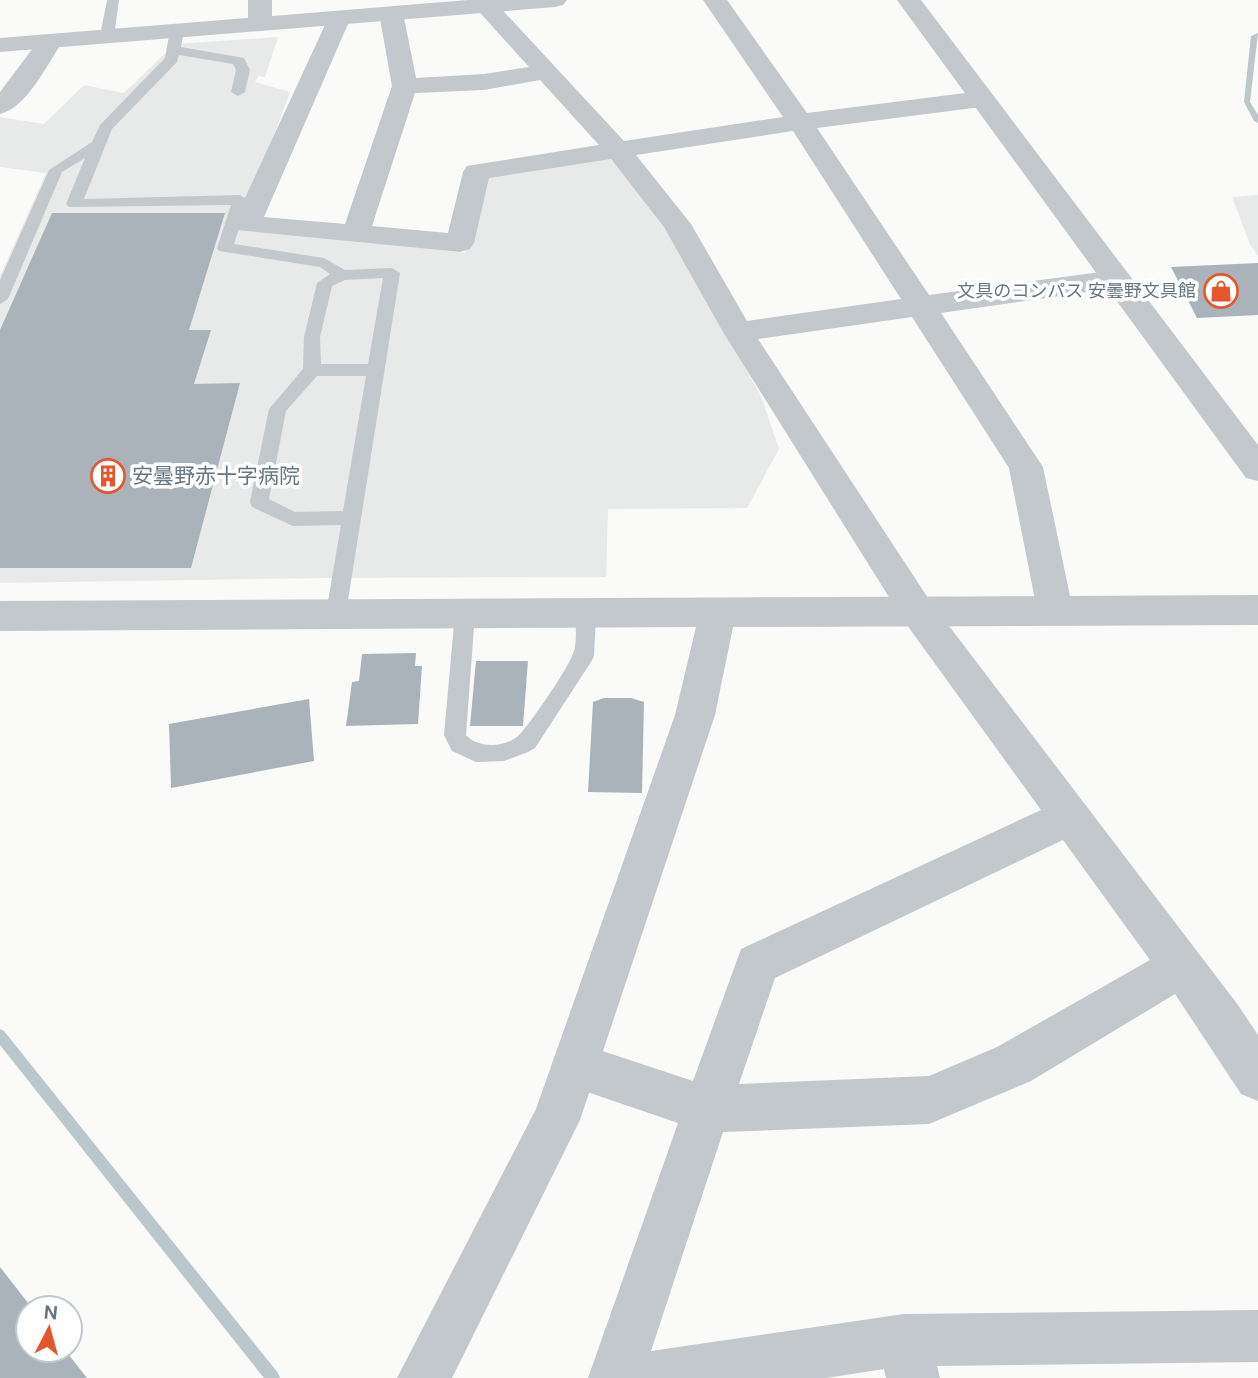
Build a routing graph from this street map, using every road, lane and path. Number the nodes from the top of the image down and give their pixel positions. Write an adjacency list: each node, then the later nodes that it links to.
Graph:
1 (113, 0): 9 (lane)
2 (547, 0): 5 (street)
3 (715, 0): 18 (street)
4 (909, 0): 16 (street)
5 (486, 6): 7 (street); 13 (street)
6 (260, 12): 8 (street); 10 (street)
7 (391, 13): 8 (street); 14 (street)
8 (340, 17): 21 (street)
9 (107, 36): 10 (street); 11 (street)
10 (175, 39): 15 (lane); 19 (lane)
11 (51, 41): 12 (street); 17 (street)
12 (0, 45)
13 (546, 72): 14 (street); 20 (street)
14 (405, 86): 21 (street)
15 (238, 92)
16 (981, 99): 18 (street); 23 (street)
17 (0, 106)
18 (800, 122): 20 (street); 25 (street)
19 (96, 145): 22 (lane); 24 (lane)
20 (617, 149): 21 (street); 26 (street)
21 (356, 233)
22 (342, 275): 27 (lane); 28 (lane)
23 (1116, 279): 25 (street); 29 (street)
24 (0, 299)
25 (921, 307): 26 (street); 31 (street)
26 (738, 332): 33 (street)
27 (312, 370): 28 (lane); 30 (lane)
28 (376, 370): 30 (lane)
29 (1258, 469)
30 (352, 518): 35 (lane)
31 (1055, 610): 32 (street); 33 (street)
32 (1258, 610)
33 (917, 611): 34 (street); 39 (street)
34 (718, 612): 37 (street); 41 (street)
35 (336, 613): 36 (street); 38 (street)
36 (466, 613): 37 (street); 37 (lane)
37 (586, 613)
38 (0, 616)
39 (1069, 817): 40 (street); 43 (street)
40 (1181, 966): 42 (street); 43 (street)
41 (575, 1065): 43 (street); 46 (street)
42 (1258, 1077)
43 (707, 1109): 47 (street)
44 (1258, 1336): 45 (street)
45 (909, 1359): 48 (street)
46 (424, 1378)
47 (615, 1378)
48 (647, 1378)

